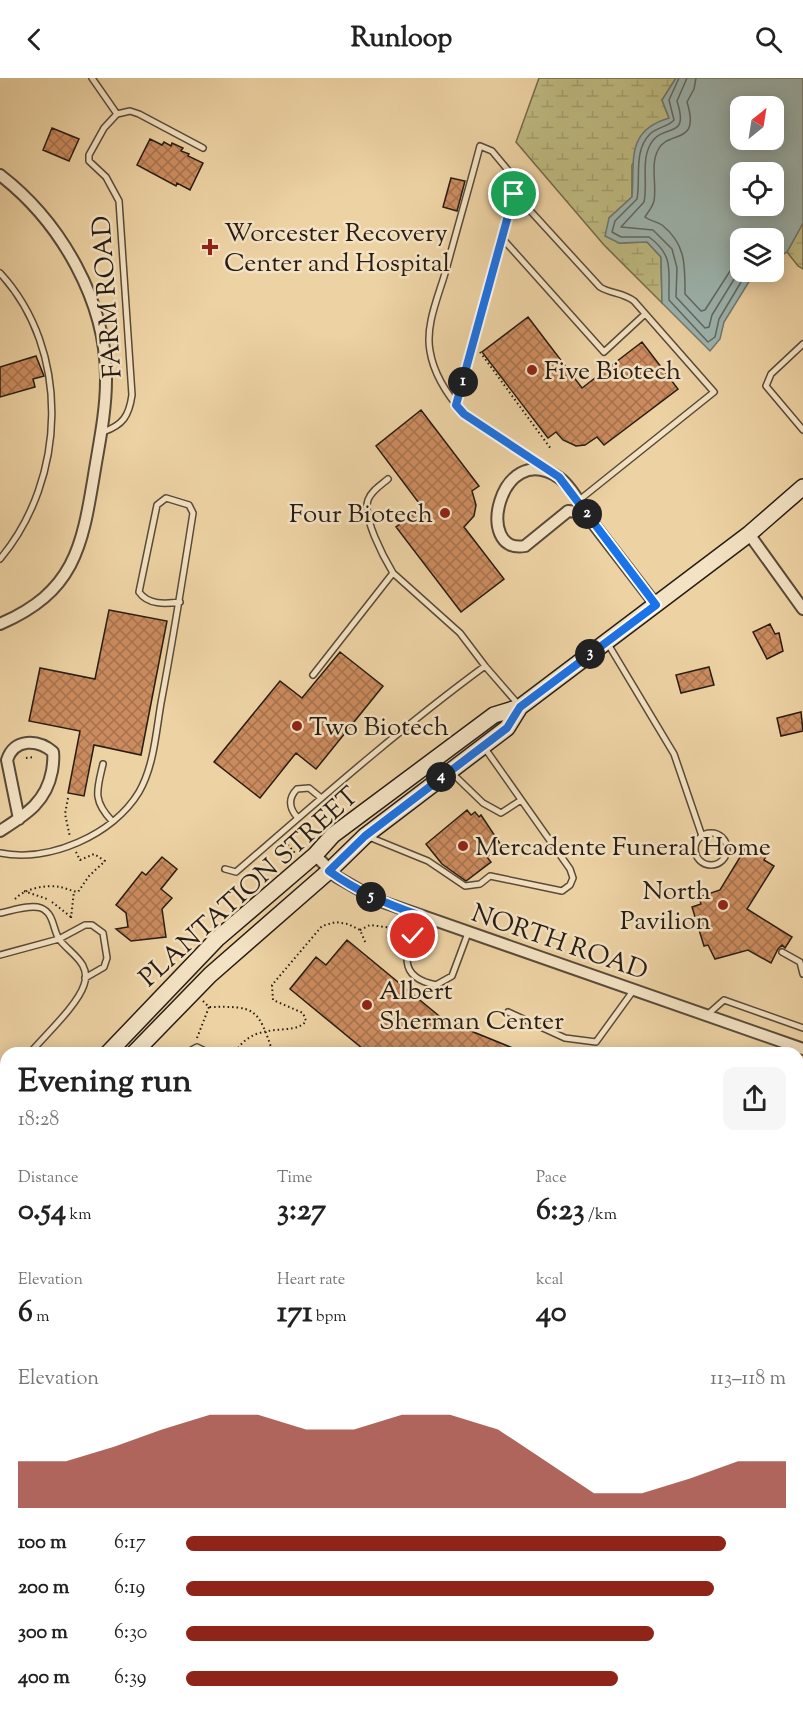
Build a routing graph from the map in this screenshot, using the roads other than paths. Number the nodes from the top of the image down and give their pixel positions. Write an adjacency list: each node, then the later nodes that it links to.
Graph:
1 (92, 78): 2 (lane)
2 (117, 114): 3 (lane); 12 (lane, FARM ROAD)
3 (203, 148)
4 (0, 175): 12 (street)
5 (514, 194): 6 (lane); 8 (lane); 10 (lane)
6 (502, 238): 8 (lane); 10 (lane)
7 (0, 273): 20 (lane)
8 (645, 314): 17 (lane)
9 (803, 344): 11 (lane)
10 (456, 405): 13 (lane)
11 (803, 430)
12 (101, 433): 25 (street)
13 (559, 477): 17 (street); 18 (street)
14 (803, 478): 16 (lane)
15 (388, 479): 21 (lane)
16 (800, 490): 19 (main road, PLANTATION STREET)
17 (578, 501): 18 (street)
18 (589, 518): 23 (street)
19 (749, 534): 23 (main road, PLANTATION STREET); 24 (street)
20 (0, 559)
21 (393, 573): 27 (lane); 28 (lane)
22 (180, 602): 22 (lane); 37 (lane)
23 (656, 605): 26 (main road, PLANTATION STREET)
24 (803, 609)
25 (0, 624)
26 (607, 643): 29 (main road, PLANTATION STREET); 40 (lane)
27 (485, 666): 29 (lane); 33 (lane)
28 (313, 675)
29 (520, 707): 30 (main road, PLANTATION STREET); 42 (main road, PLANTATION STREET)
30 (483, 746): 32 (main road, PLANTATION STREET); 34 (lane)
31 (103, 764): 37 (lane)
32 (450, 770): 34 (lane); 39 (main road, PLANTATION STREET)
33 (320, 797): 35 (lane); 35 (lane)
34 (522, 800): 39 (lane)
35 (297, 817): 43 (lane)
36 (19, 819): 36 (street); 38 (street)
37 (112, 821): 41 (lane)
38 (0, 831)
39 (365, 836): 44 (main road, PLANTATION STREET)
40 (702, 836): 40 (lane)
41 (0, 853)
42 (315, 855): 44 (street, NORTH ROAD); 58 (main road, PLANTATION STREET)
43 (225, 870)
44 (329, 871): 46 (street, NORTH ROAD); 59 (main road, PLANTATION STREET)
45 (0, 913): 48 (lane)
46 (421, 916): 47 (street, NORTH ROAD); 47 (lane)
47 (468, 933): 53 (street, NORTH ROAD)
48 (59, 939): 50 (lane); 52 (lane); 52 (lane)
49 (782, 952): 51 (lane)
50 (0, 954)
51 (803, 974)
52 (85, 978): 57 (lane)
53 (633, 991): 54 (lane); 55 (street, NORTH ROAD)
54 (507, 1012)
55 (705, 1016): 56 (lane); 60 (street, NORTH ROAD)
56 (803, 1028)
57 (35, 1047)
58 (114, 1047)
59 (140, 1047)
60 (797, 1047)

